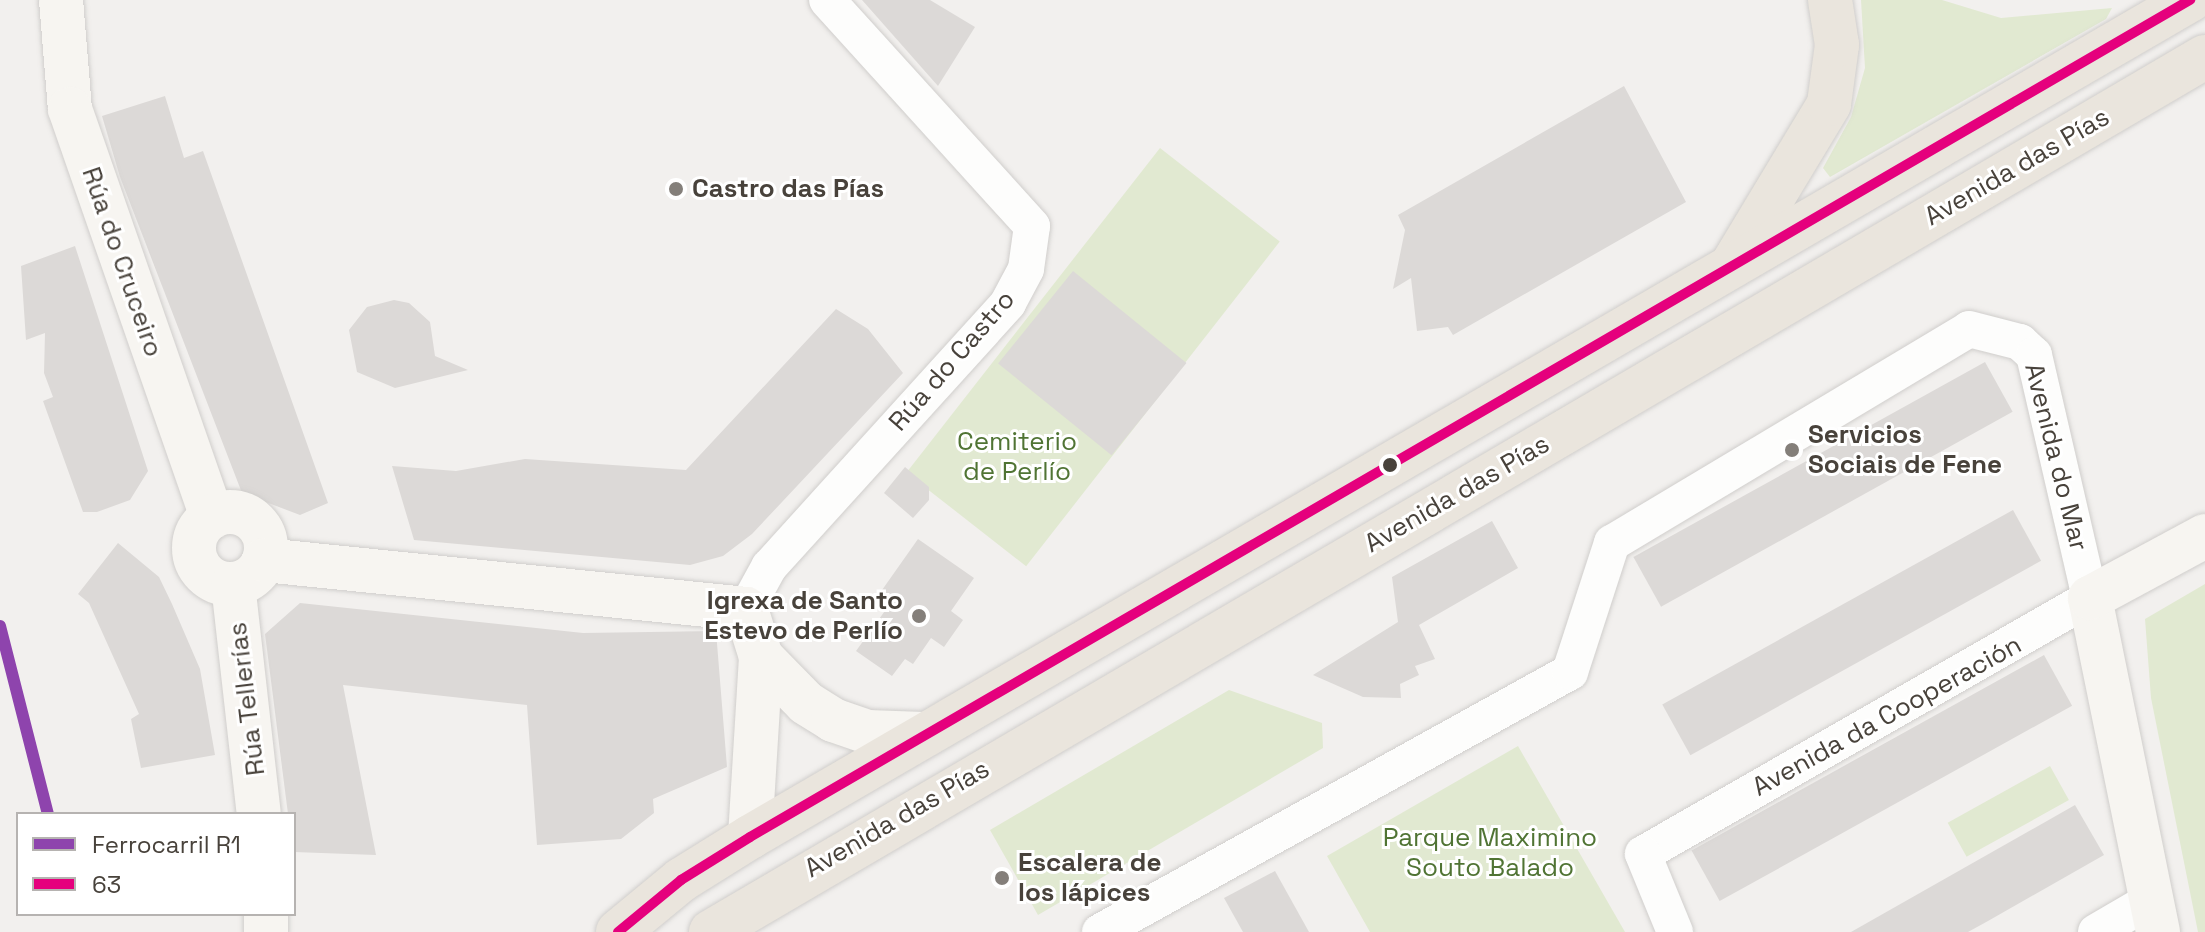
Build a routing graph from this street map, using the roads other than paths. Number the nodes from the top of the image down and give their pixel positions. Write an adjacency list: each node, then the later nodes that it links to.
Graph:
1 (61, 0): 9 (street, Rúa do Cruceiro)
2 (827, 0): 13 (street, Rúa do Castro)
3 (1830, 0): 8 (highway)
4 (2190, 0): 8 (highway)
5 (2205, 57): 7 (highway, Avenida das Pías)
6 (2205, 90): 7 (highway)
7 (2006, 174): 20 (highway, Avenida das Pías)
8 (1732, 265): 15 (highway)
9 (212, 517): 11 (street); 11 (street)
10 (2205, 536): 12 (street, Avenida da Cooperación)
11 (249, 572): 13 (street); 16 (street, Rúa Tellerías)
12 (2090, 598): 18 (street, Avenida do Mar); 21 (street, Avenida do Mar); 22 (street, Avenida da Cooperación)
13 (746, 609): 14 (street)
14 (761, 657): 15 (street); 17 (street)
15 (924, 734): 17 (highway)
16 (259, 812)
17 (750, 837): 19 (highway)
18 (2154, 916): 23 (street)
19 (618, 932)
20 (711, 932)
21 (1100, 932)
22 (1675, 932)
23 (2096, 932)

